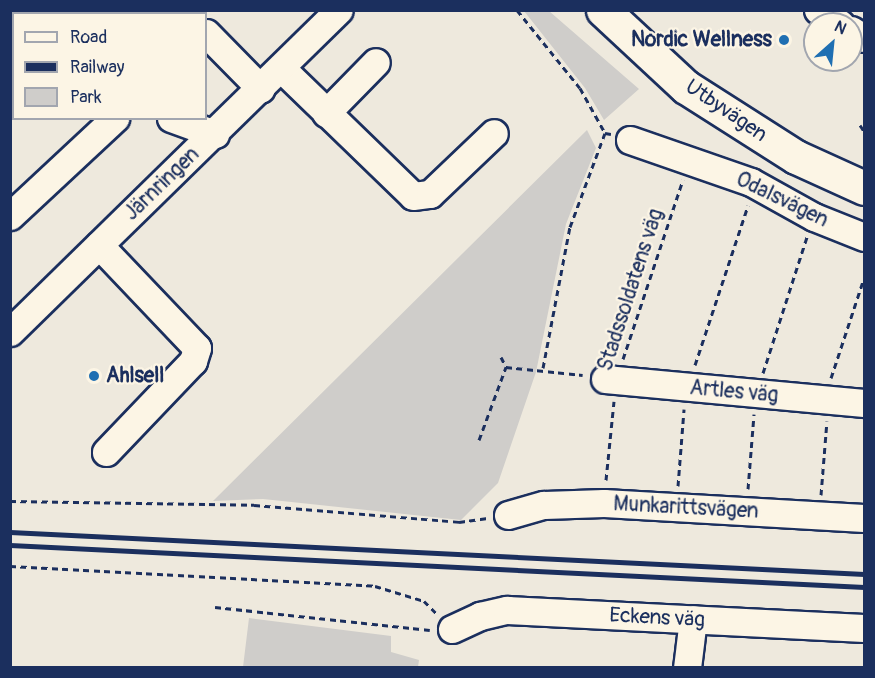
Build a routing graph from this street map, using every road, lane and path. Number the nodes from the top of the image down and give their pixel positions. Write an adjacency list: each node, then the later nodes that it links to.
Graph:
1 (339, 10): 6 (street, Järnringen)
2 (518, 10): 26 (path)
3 (603, 10): 18 (main road, Utbyvägen)
4 (207, 34): 7 (street)
5 (376, 62): 8 (street)
6 (282, 69): 7 (street, Järnringen); 8 (street)
7 (261, 89): 14 (street, Järnringen)
8 (326, 113): 13 (street)
9 (113, 120): 19 (street)
10 (175, 120): 14 (street)
11 (860, 125): 12 (path)
12 (864, 131)
13 (494, 133)
14 (215, 134): 22 (street, Järnringen)
15 (630, 140): 16 (street, Odalsvägen)
16 (689, 160): 17 (street, Odalsvägen); 27 (path, Stadssoldatens väg)
17 (756, 185): 20 (street, Odalsvägen); 28 (path)
18 (864, 188)
19 (10, 216)
20 (814, 217): 21 (street, Odalsvägen); 29 (path)
21 (864, 237)
22 (99, 245): 23 (street, Järnringen); 32 (street)
23 (10, 332)
24 (501, 357): 25 (path)
25 (506, 367): 26 (path); 31 (path)
26 (543, 368): 27 (path)
27 (610, 379): 28 (street, Artles väg); 34 (path, Stadssoldatens väg)
28 (688, 388): 29 (street, Artles väg); 35 (path)
29 (756, 395): 30 (street, Artles väg); 36 (path)
30 (864, 403)
31 (479, 440)
32 (106, 452)
33 (10, 501): 37 (path)
34 (604, 503): 35 (street, Munkarittsvägen); 37 (street, Munkarittsvägen)
35 (676, 508): 36 (street, Munkarittsvägen)
36 (747, 511): 38 (street, Munkarittsvägen)
37 (508, 515)
38 (864, 518)
39 (10, 566): 43 (path)
40 (215, 607): 43 (path)
41 (693, 619): 42 (street, Eckens väg); 43 (street, Eckens väg); 44 (street)
42 (864, 628)
43 (453, 629)
44 (687, 668)

